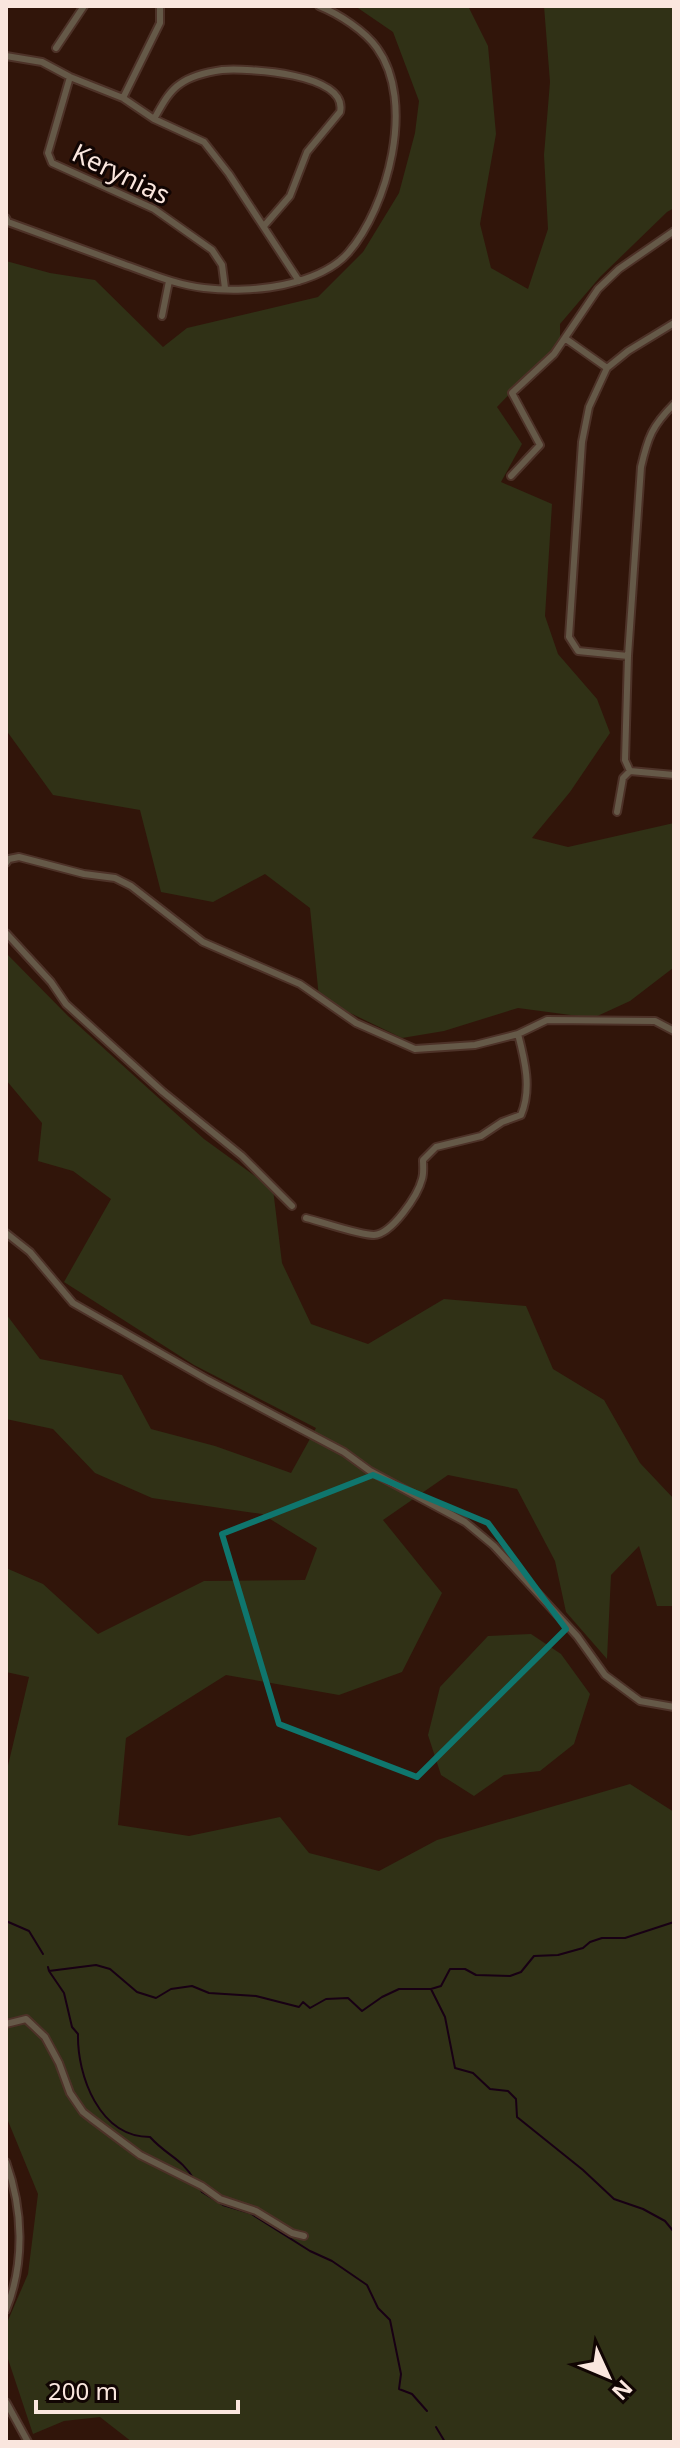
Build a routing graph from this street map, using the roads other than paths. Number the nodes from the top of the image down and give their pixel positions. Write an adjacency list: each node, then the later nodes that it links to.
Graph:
1 (84, 6): 4 (street)
2 (160, 6): 7 (street)
3 (319, 6): 13 (street)
4 (56, 48)
5 (6, 56): 6 (street)
6 (70, 77): 7 (street); 14 (street, Kerynias)
7 (123, 98): 8 (street)
8 (154, 119): 10 (street); 10 (street)
9 (7, 221): 12 (street)
10 (264, 226): 13 (street)
11 (674, 231): 17 (street)
12 (169, 281): 14 (street); 15 (street)
13 (299, 281): 14 (street)
14 (225, 288)
15 (162, 316)
16 (674, 323): 18 (street)
17 (566, 339): 18 (street); 20 (street)
18 (607, 368): 21 (street)
19 (674, 404): 21 (street)
20 (511, 476)
21 (628, 656): 22 (street)
22 (630, 771): 23 (street); 24 (street)
23 (674, 775)
24 (617, 812)
25 (6, 863): 28 (street)
26 (6, 933): 29 (street)
27 (674, 1031): 28 (street)
28 (518, 1034): 30 (street)
29 (292, 1206)
30 (306, 1218)
31 (6, 1233): 32 (street)
32 (674, 1707)
33 (6, 2024): 35 (street)
34 (6, 2162): 36 (street)
35 (304, 2236)
36 (6, 2310)
37 (6, 2402): 38 (street)
38 (28, 2442)

